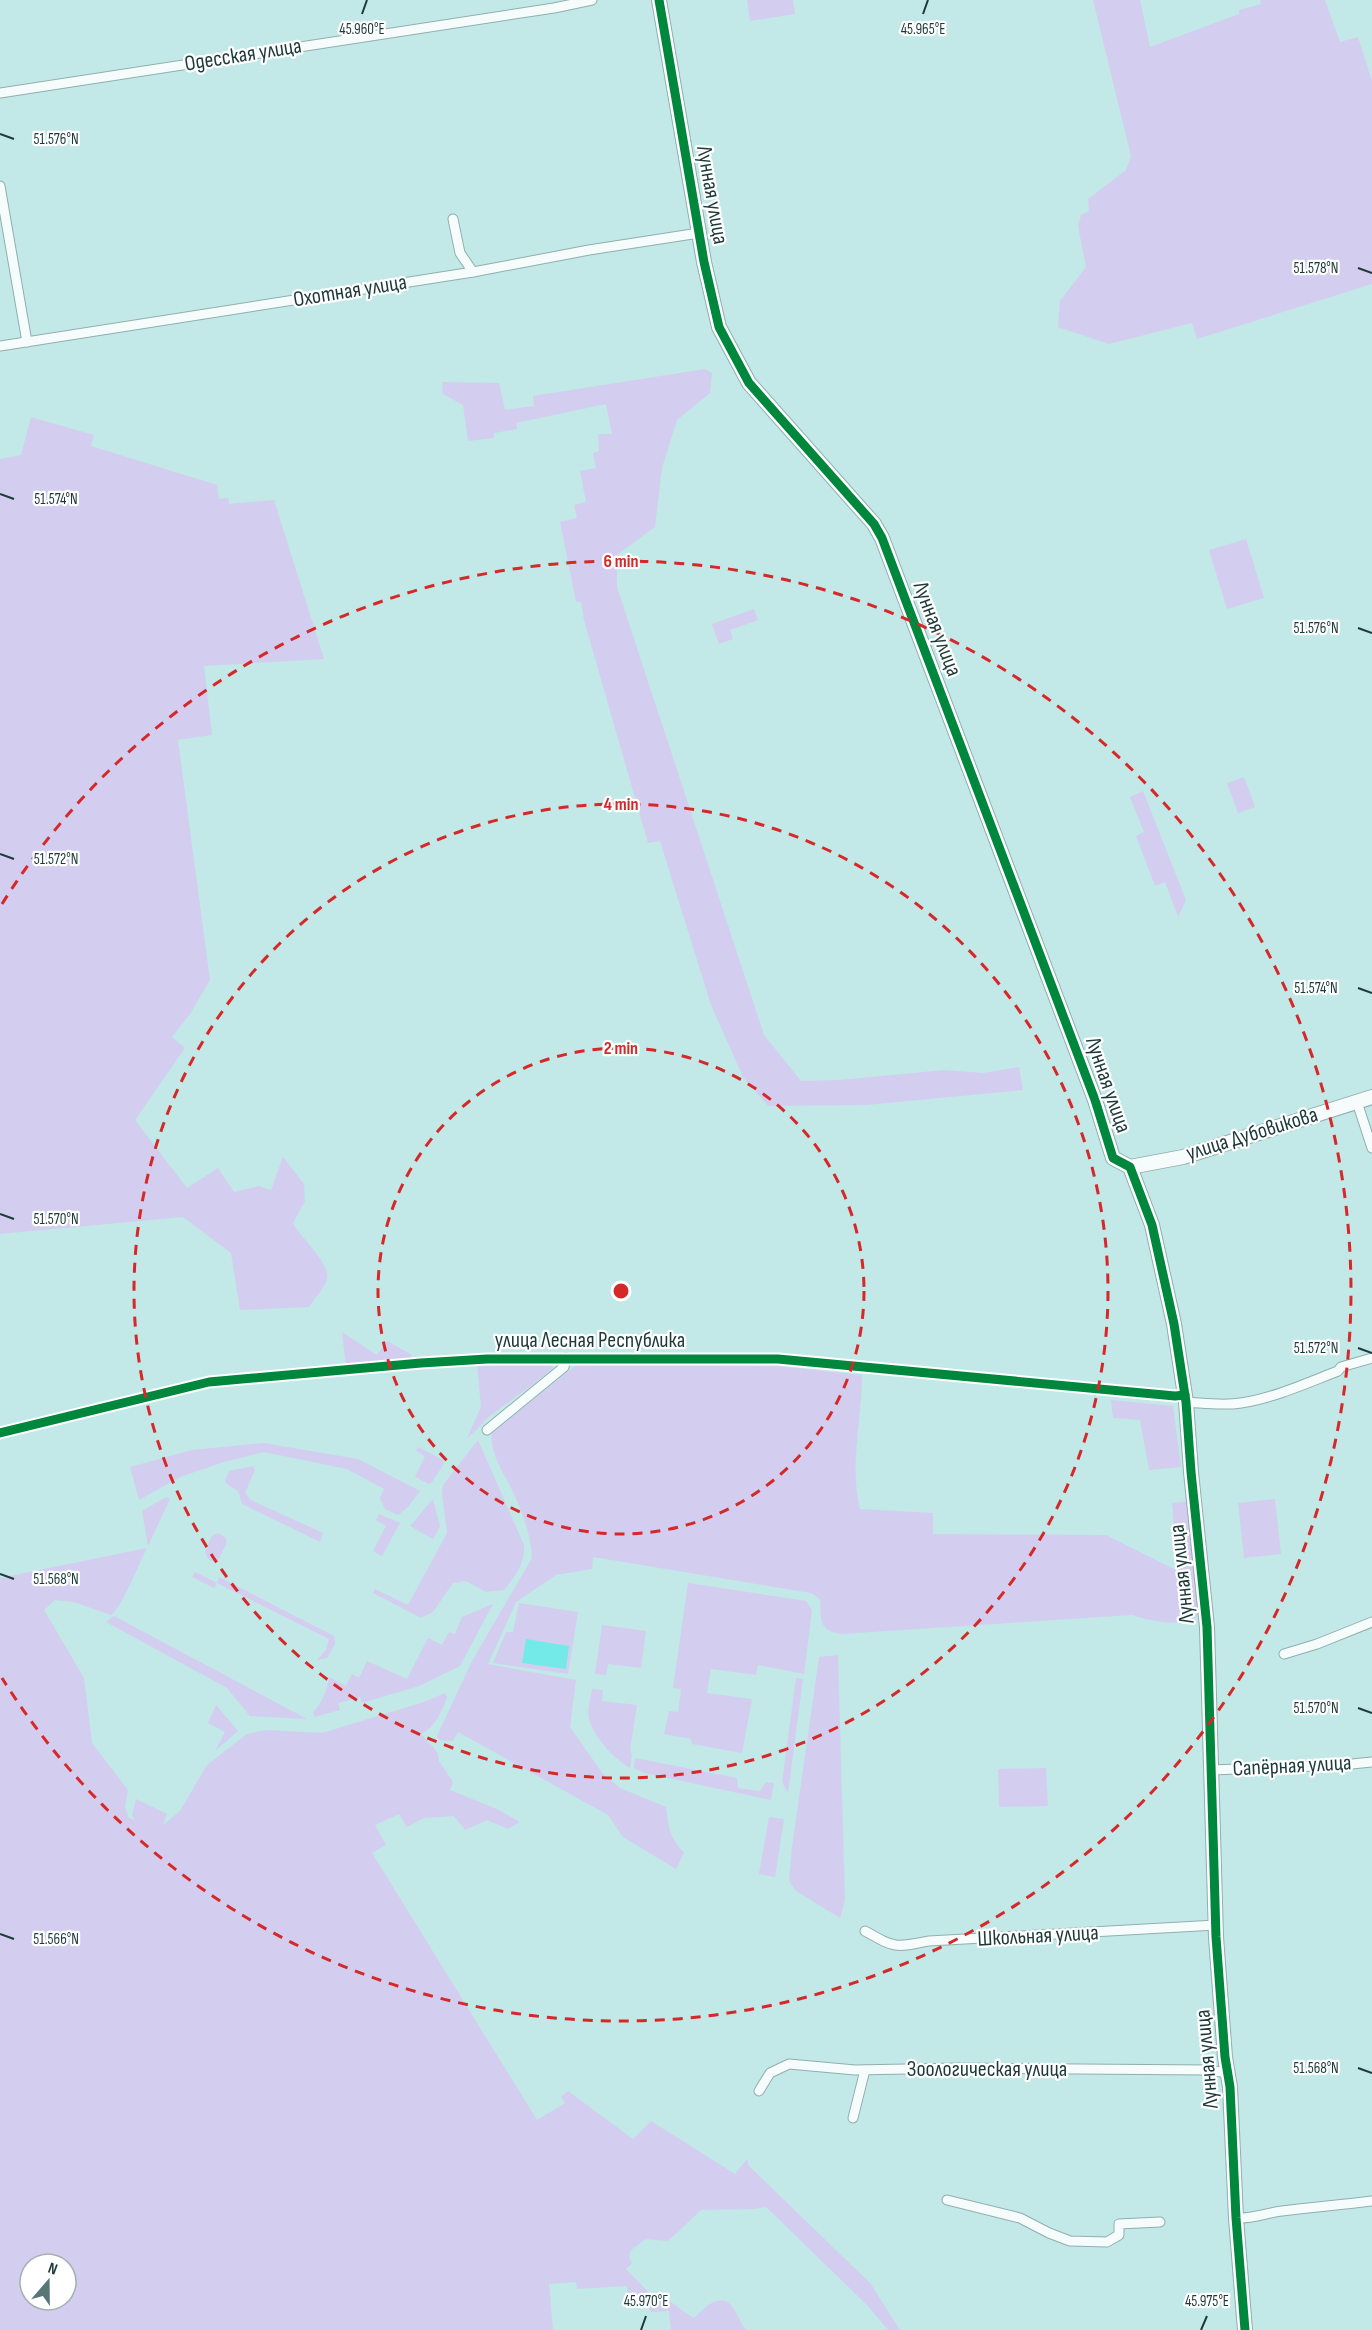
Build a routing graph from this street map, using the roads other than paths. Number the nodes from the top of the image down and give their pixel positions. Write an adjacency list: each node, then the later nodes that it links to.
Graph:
1 (592, 0): 3 (street, Одесская улица)
2 (659, 0): 6 (street, Лунная улица)
3 (0, 93)
4 (0, 186): 8 (street)
5 (453, 219): 7 (street)
6 (699, 233): 7 (street, Охотная улица); 13 (street, Лунная улица)
7 (473, 272): 8 (street, Охотная улица)
8 (27, 342): 9 (street, Охотная улица)
9 (0, 346)
10 (1372, 1097): 11 (street, улица Дубовикова)
11 (1357, 1102): 12 (street); 13 (street, улица Дубовикова)
12 (1372, 1148)
13 (1130, 1167): 16 (street, Лунная улица)
14 (566, 1358): 16 (street, улица Лесная Республика); 17 (street); 18 (street, улица Лесная Республика)
15 (1372, 1358): 16 (street, улица Лесная Республика)
16 (1185, 1399): 22 (street, Лунная улица)
17 (487, 1430)
18 (0, 1433)
19 (1372, 1622): 20 (street)
20 (1284, 1654)
21 (1372, 1762): 22 (street, Сапёрная улица)
22 (1211, 1770): 23 (street, Лунная улица)
23 (1216, 1925): 24 (street, Школьная улица); 26 (street, Лунная улица)
24 (865, 1931)
25 (865, 2070): 26 (street, Зоологическая улица); 27 (street, Зоологическая улица); 28 (street)
26 (1228, 2073): 31 (street, Лунная улица)
27 (759, 2091)
28 (853, 2118)
29 (947, 2200): 32 (street)
30 (1372, 2201): 31 (street)
31 (1236, 2218): 33 (street, Лунная улица)
32 (1160, 2222)
33 (1245, 2330)

